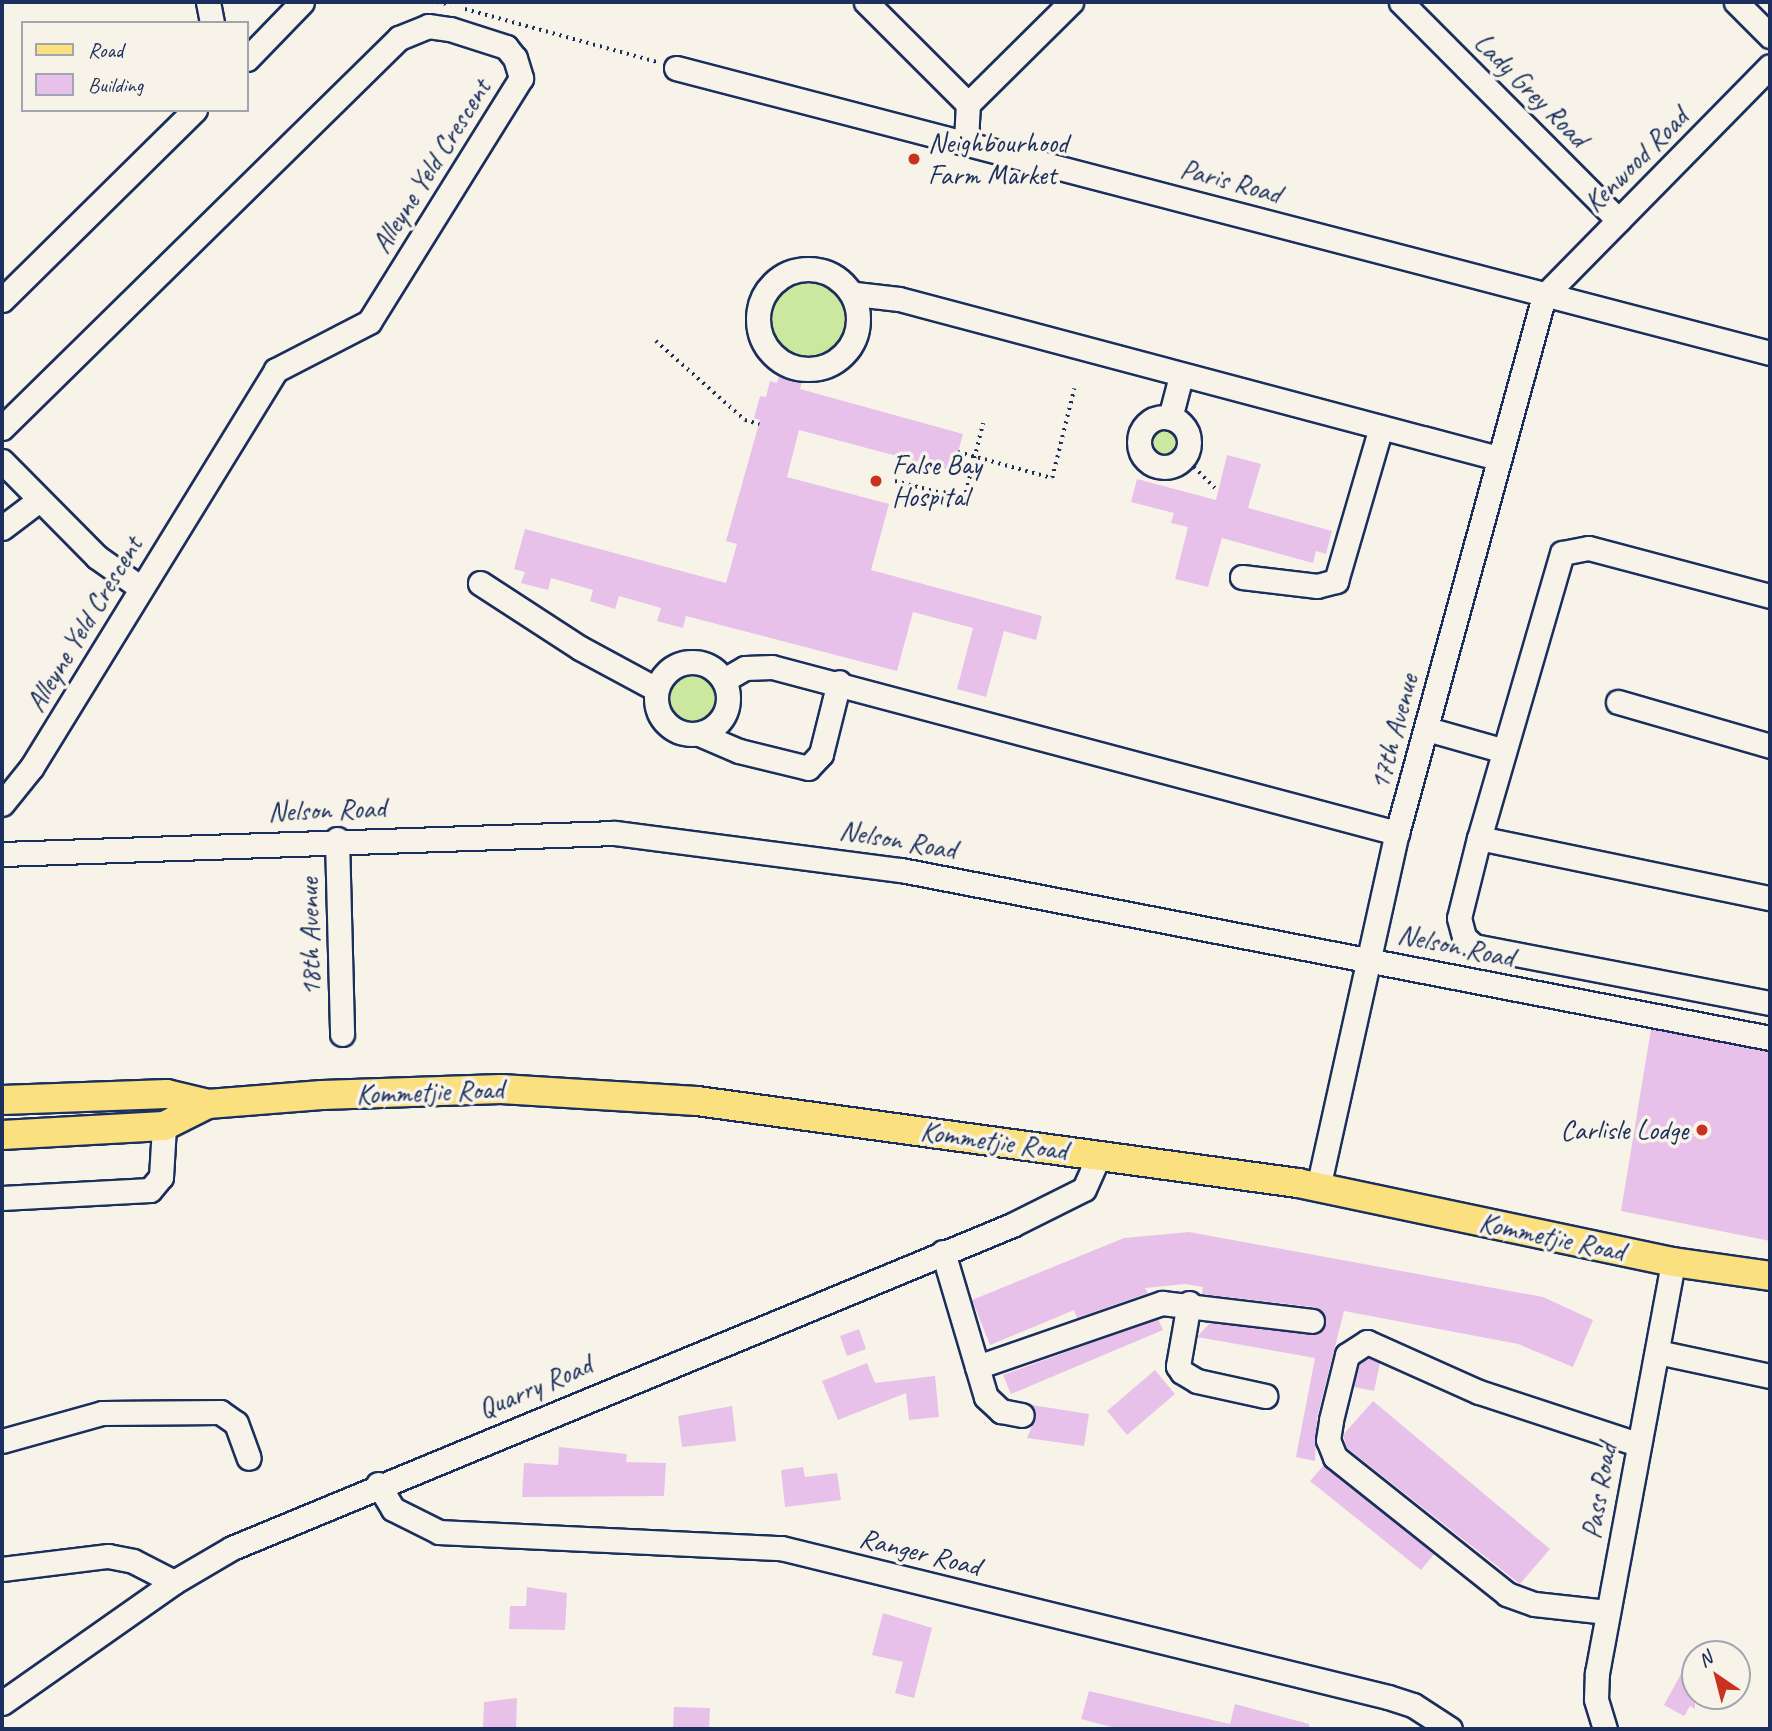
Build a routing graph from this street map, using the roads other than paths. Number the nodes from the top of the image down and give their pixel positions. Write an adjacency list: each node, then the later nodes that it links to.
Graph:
1 (208, 2): 7 (street)
2 (302, 2): 9 (street)
3 (866, 2): 12 (street)
4 (1071, 2): 12 (street)
5 (1401, 2): 15 (street, Lady Grey Road)
6 (1736, 2): 8 (street)
7 (212, 21)
8 (1770, 36)
9 (248, 58)
10 (1770, 66): 15 (street, Kenwood Road)
11 (676, 68): 14 (street, Paris Road)
12 (968, 104): 14 (street)
13 (193, 112): 18 (street)
14 (966, 141): 17 (street, Paris Road)
15 (1618, 220): 17 (street, Kenwood Road)
16 (855, 294): 16 (street); 20 (street)
17 (1544, 296): 19 (street, Paris Road); 24 (street, 17th Avenue)
18 (2, 300)
19 (1770, 353)
20 (1181, 376): 21 (street); 22 (street)
21 (1170, 418): 21 (street)
22 (1381, 427): 24 (street); 28 (street)
23 (2, 428): 30 (street, Alleyne Yeld Crescent)
24 (1498, 458): 36 (street, 17th Avenue)
25 (2, 461): 26 (street)
26 (39, 500): 27 (street); 30 (street)
27 (2, 528)
28 (1242, 577)
29 (480, 583): 34 (street)
30 (141, 588): 40 (street, Alleyne Yeld Crescent)
31 (1770, 596): 39 (street)
32 (724, 680): 33 (street); 34 (street); 37 (street)
33 (839, 682): 37 (street); 41 (street)
34 (656, 689): 37 (street)
35 (1618, 702): 38 (street)
36 (1427, 729): 39 (street); 41 (street, 17th Avenue)
37 (698, 734)
38 (1770, 746)
39 (1501, 750): 42 (street)
40 (2, 804)
41 (1397, 833): 46 (street, 17th Avenue)
42 (1479, 838): 45 (street); 47 (street)
43 (337, 839): 44 (street, Nelson Road); 46 (street, Nelson Road); 48 (street, 18th Avenue)
44 (2, 854)
45 (1770, 898)
46 (1366, 957): 49 (street, Nelson Road); 55 (street, 17th Avenue)
47 (1770, 1003)
48 (342, 1034)
49 (1770, 1038)
50 (2, 1100): 51 (main road, Kommetjie Road)
51 (208, 1104): 52 (main road, Kommetjie Road); 54 (main road, Kommetjie Road)
52 (164, 1126): 53 (main road, Kommetjie Road); 56 (street)
53 (2, 1135)
54 (1099, 1155): 55 (main road, Kommetjie Road); 57 (street, Quarry Road)
55 (1318, 1188): 58 (main road, Kommetjie Road)
56 (2, 1198)
57 (943, 1252): 63 (street); 70 (street, Quarry Road)
58 (1673, 1262): 59 (main road, Kommetjie Road); 62 (street, Pass Road)
59 (1770, 1276)
60 (1189, 1303): 61 (street); 63 (street); 65 (street)
61 (1312, 1321)
62 (1657, 1352): 64 (street); 68 (street, Pass Road)
63 (977, 1367): 66 (street)
64 (1770, 1376)
65 (1265, 1396)
66 (1022, 1415)
67 (2, 1441): 69 (street)
68 (1637, 1444): 73 (street, Pass Road); 73 (street)
69 (249, 1458)
70 (378, 1484): 72 (street, Quarry Road); 75 (street, Ranger Road)
71 (2, 1569): 72 (street)
72 (174, 1582): 74 (street, Quarry Road)
73 (1607, 1612): 76 (street, Pass Road)
74 (2, 1703)
75 (1450, 1729)
76 (1605, 1729)

